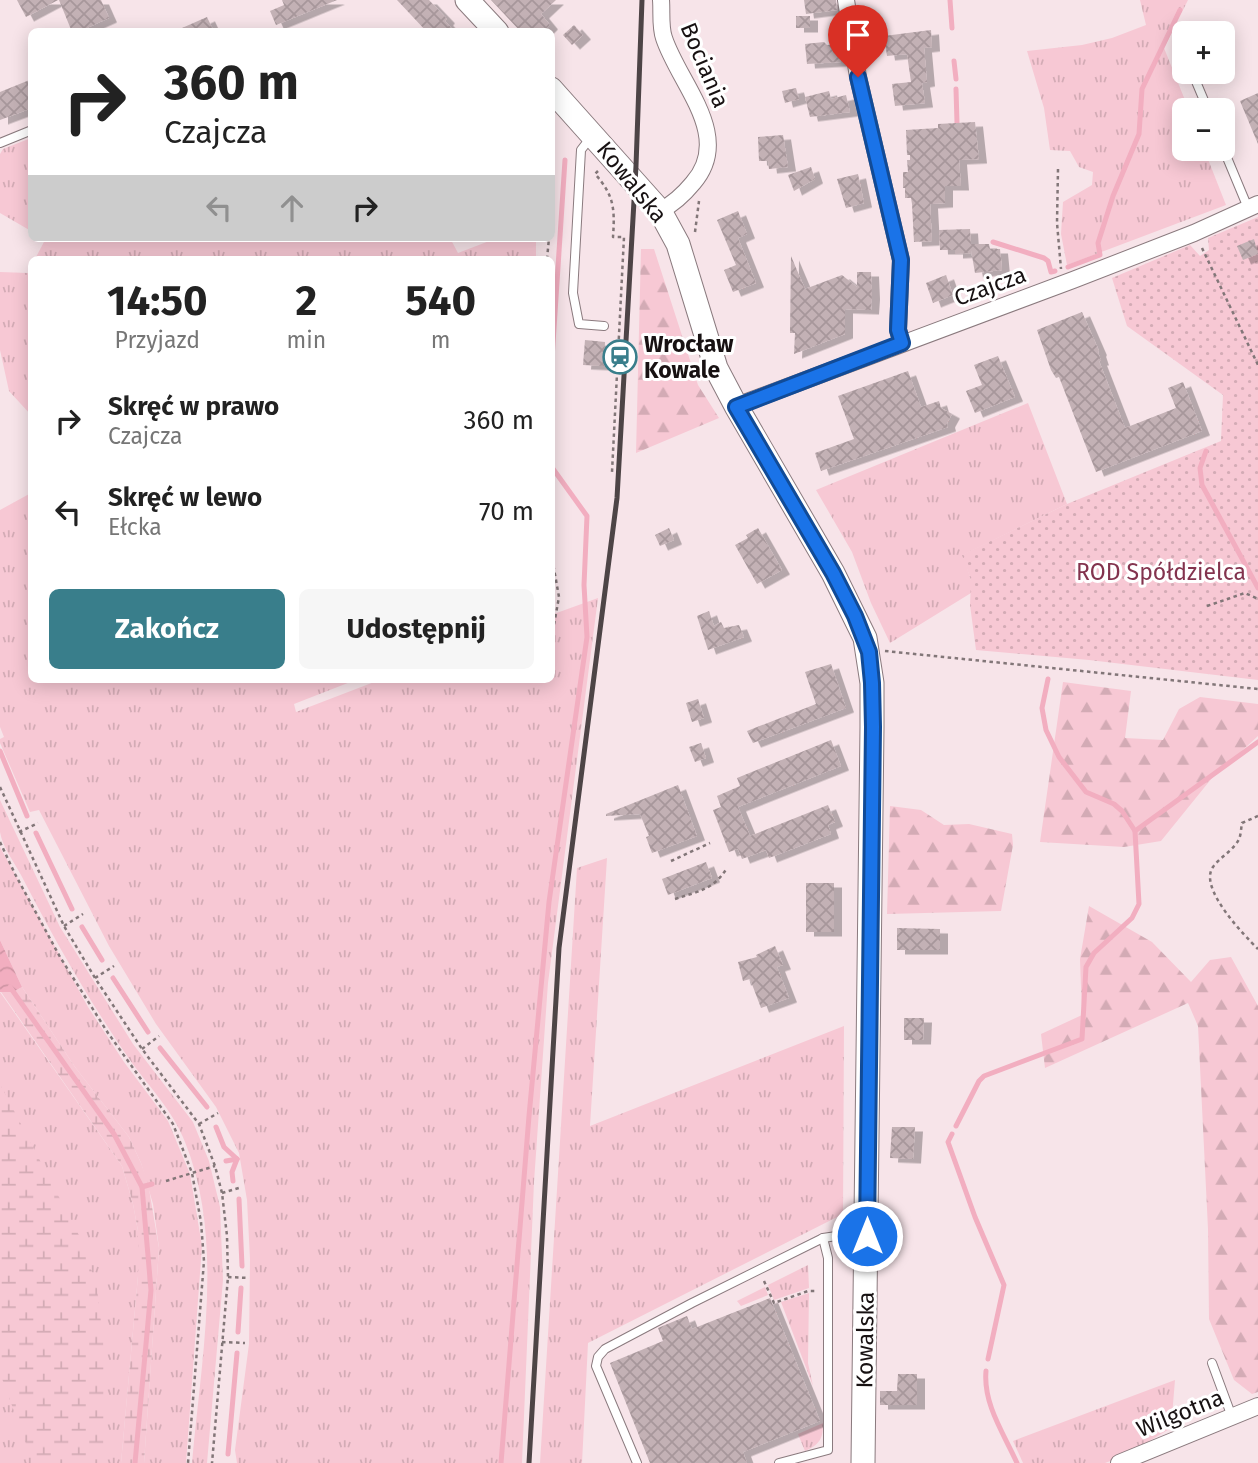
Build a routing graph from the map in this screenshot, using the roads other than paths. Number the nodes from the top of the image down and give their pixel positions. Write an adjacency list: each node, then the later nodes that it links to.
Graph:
1 (467, 0): 4 (street)
2 (661, 0): 11 (street, Bociania)
3 (846, 0): 13 (street)
4 (493, 28)
5 (557, 100): 7 (street, Kowalska)
6 (28, 132): 8 (lane)
7 (593, 135): 11 (street, Kowalska); 12 (lane)
8 (0, 143)
9 (1230, 161): 10 (lane)
10 (1253, 206): 13 (street, Czajcza)
11 (660, 211): 14 (street, Kowalska)
12 (604, 326)
13 (902, 343): 14 (street, Czajcza)
14 (736, 407): 15 (street, Kowalska)
15 (867, 1236): 16 (lane); 22 (street, Kowalska)
16 (823, 1238): 20 (lane); 21 (lane)
17 (1212, 1363): 19 (lane)
18 (1258, 1406): 19 (street, Wilgotna)
19 (1232, 1417): 23 (street, Wilgotna)
20 (637, 1463)
21 (779, 1463)
22 (863, 1463)
23 (1119, 1463)

